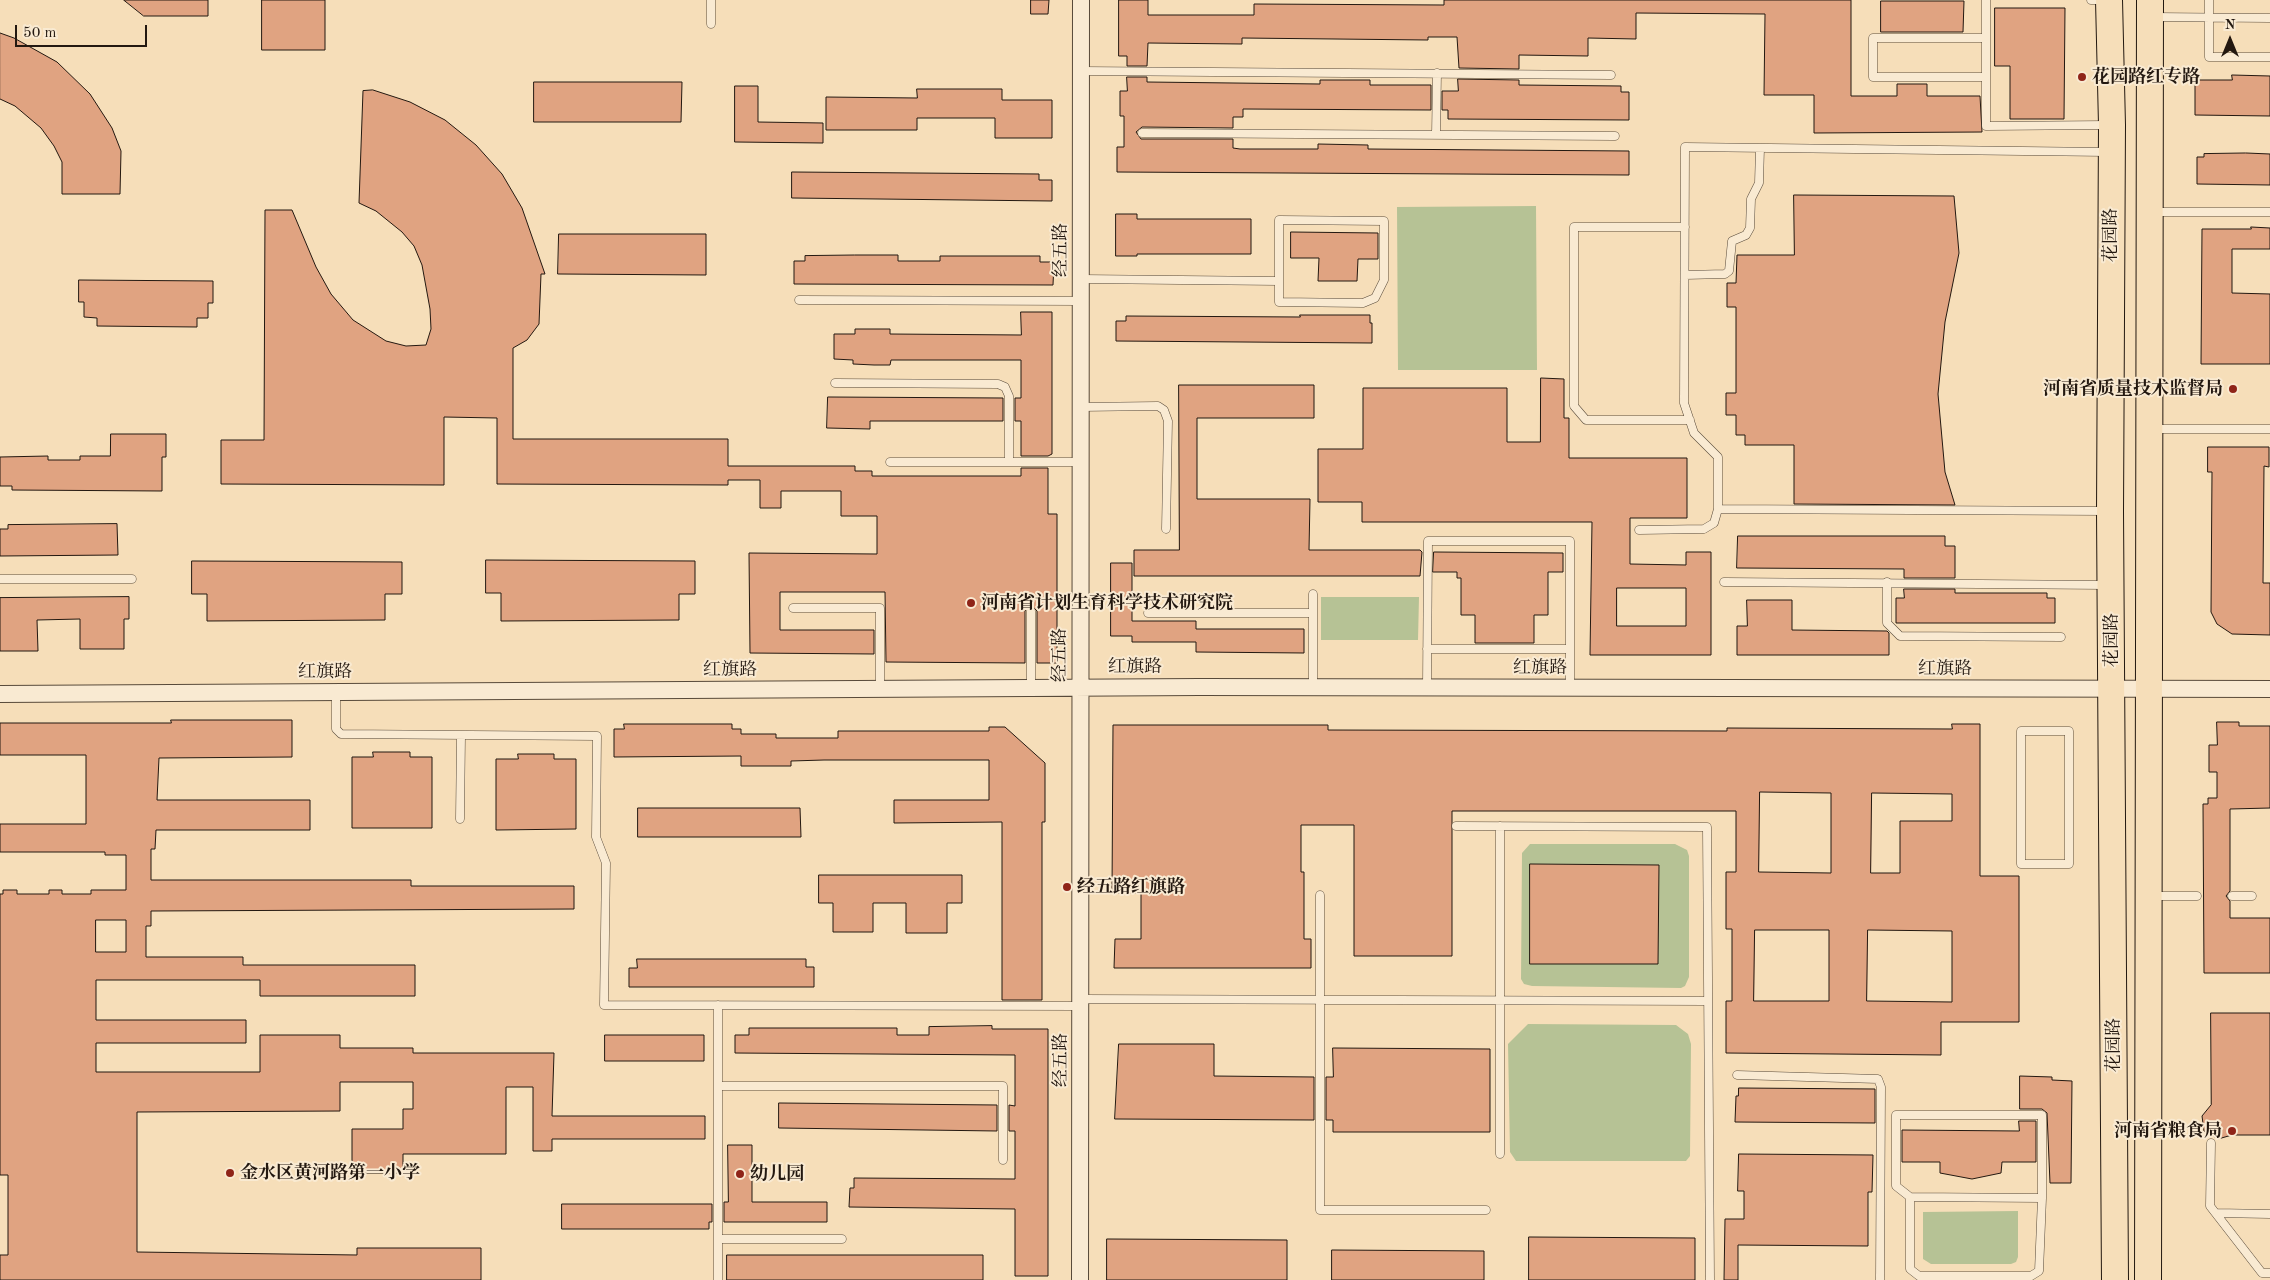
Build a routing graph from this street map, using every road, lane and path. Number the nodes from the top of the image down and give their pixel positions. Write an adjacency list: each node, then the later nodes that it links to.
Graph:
1 (711, 0): 10 (lane)
2 (1081, 0): 13 (street, 经五路)
3 (1986, 0): 11 (lane)
4 (2090, 0): 5 (lane)
5 (2108, 0): 17 (main road, 花园路)
6 (2209, 0): 8 (lane)
7 (2150, 9): 8 (lane); 23 (main road, 花园路)
8 (2209, 17): 9 (lane); 12 (lane)
9 (2270, 18)
10 (711, 24)
11 (1986, 38): 16 (lane); 16 (lane)
12 (2270, 56)
13 (1081, 71): 14 (lane); 27 (street, 经五路)
14 (1437, 73): 15 (lane); 19 (lane)
15 (1611, 74)
16 (1986, 78): 17 (lane)
17 (2112, 125): 22 (main road, 花园路)
18 (1142, 133): 19 (lane)
19 (1436, 135): 20 (lane)
20 (1615, 136)
21 (1760, 148): 22 (lane); 25 (lane); 26 (lane)
22 (2111, 152): 40 (main road, 花园路)
23 (2150, 212): 24 (lane); 34 (main road, 花园路)
24 (2270, 212)
25 (1684, 227): 26 (lane); 33 (lane)
26 (1684, 275): 33 (lane)
27 (1081, 279): 28 (lane); 30 (street, 经五路)
28 (1279, 281): 28 (lane)
29 (798, 300): 30 (lane)
30 (1081, 301): 32 (street, 经五路)
31 (834, 383): 37 (lane)
32 (1080, 407): 38 (street, 经五路); 41 (lane)
33 (1690, 420): 39 (lane)
34 (2150, 428): 35 (lane); 63 (main road, 花园路)
35 (2270, 429)
36 (890, 462): 37 (lane)
37 (1009, 462): 38 (lane)
38 (1080, 462): 58 (street, 经五路)
39 (1718, 509): 40 (lane); 42 (lane)
40 (2110, 511): 47 (main road, 花园路)
41 (1166, 528)
42 (1640, 530)
43 (132, 579): 44 (lane)
44 (0, 580)
45 (1724, 582): 46 (lane)
46 (1887, 582): 47 (lane); 53 (lane)
47 (2111, 585): 62 (main road, 花园路)
48 (1313, 594): 52 (lane)
49 (793, 608): 61 (lane)
50 (1031, 611): 57 (lane)
51 (1148, 613): 52 (lane)
52 (1313, 613): 56 (lane)
53 (2061, 636)
54 (1428, 649): 55 (lane); 55 (lane); 59 (lane)
55 (1570, 649): 60 (lane)
56 (1313, 687): 58 (street, 红旗路); 59 (street, 红旗路)
57 (1031, 688): 58 (street, 红旗路); 61 (street, 红旗路)
58 (1080, 688): 80 (street, 经五路)
59 (1428, 688): 60 (street, 红旗路)
60 (1570, 688): 62 (street, 红旗路)
61 (880, 689): 65 (street, 红旗路)
62 (2112, 689): 63 (street, 红旗路); 100 (main road, 花园路)
63 (2150, 689): 64 (street, 红旗路); 73 (main road, 花园路)
64 (2270, 689)
65 (336, 692): 66 (street, 红旗路); 68 (lane)
66 (0, 694)
67 (2021, 731): 67 (lane)
68 (461, 735): 69 (lane); 81 (lane)
69 (460, 819)
70 (1456, 826): 71 (lane)
71 (1500, 826): 78 (lane); 79 (lane)
72 (1320, 895): 77 (lane)
73 (2150, 896): 74 (lane); 101 (main road, 花园路)
74 (2197, 896)
75 (2232, 896): 76 (lane)
76 (2252, 896)
77 (1320, 1000): 78 (lane); 80 (lane); 89 (lane)
78 (1500, 1000): 79 (lane); 85 (lane)
79 (1708, 1001): 98 (lane)
80 (1081, 1002): 81 (lane); 97 (street, 经五路)
81 (718, 1005): 83 (lane)
82 (1737, 1075): 99 (lane)
83 (718, 1086): 86 (lane); 92 (lane)
84 (2210, 1143): 90 (lane)
85 (1500, 1154)
86 (1003, 1160)
87 (1910, 1197): 88 (lane); 88 (lane); 95 (lane)
88 (2042, 1198): 95 (lane)
89 (1486, 1210)
90 (2216, 1213): 91 (lane); 94 (lane)
91 (2270, 1214)
92 (718, 1239): 93 (lane); 96 (lane)
93 (842, 1239)
94 (2270, 1273)
95 (1976, 1278)
96 (718, 1280)
97 (1080, 1280)
98 (1710, 1280)
99 (1880, 1280)
100 (2115, 1280)
101 (2148, 1280)

